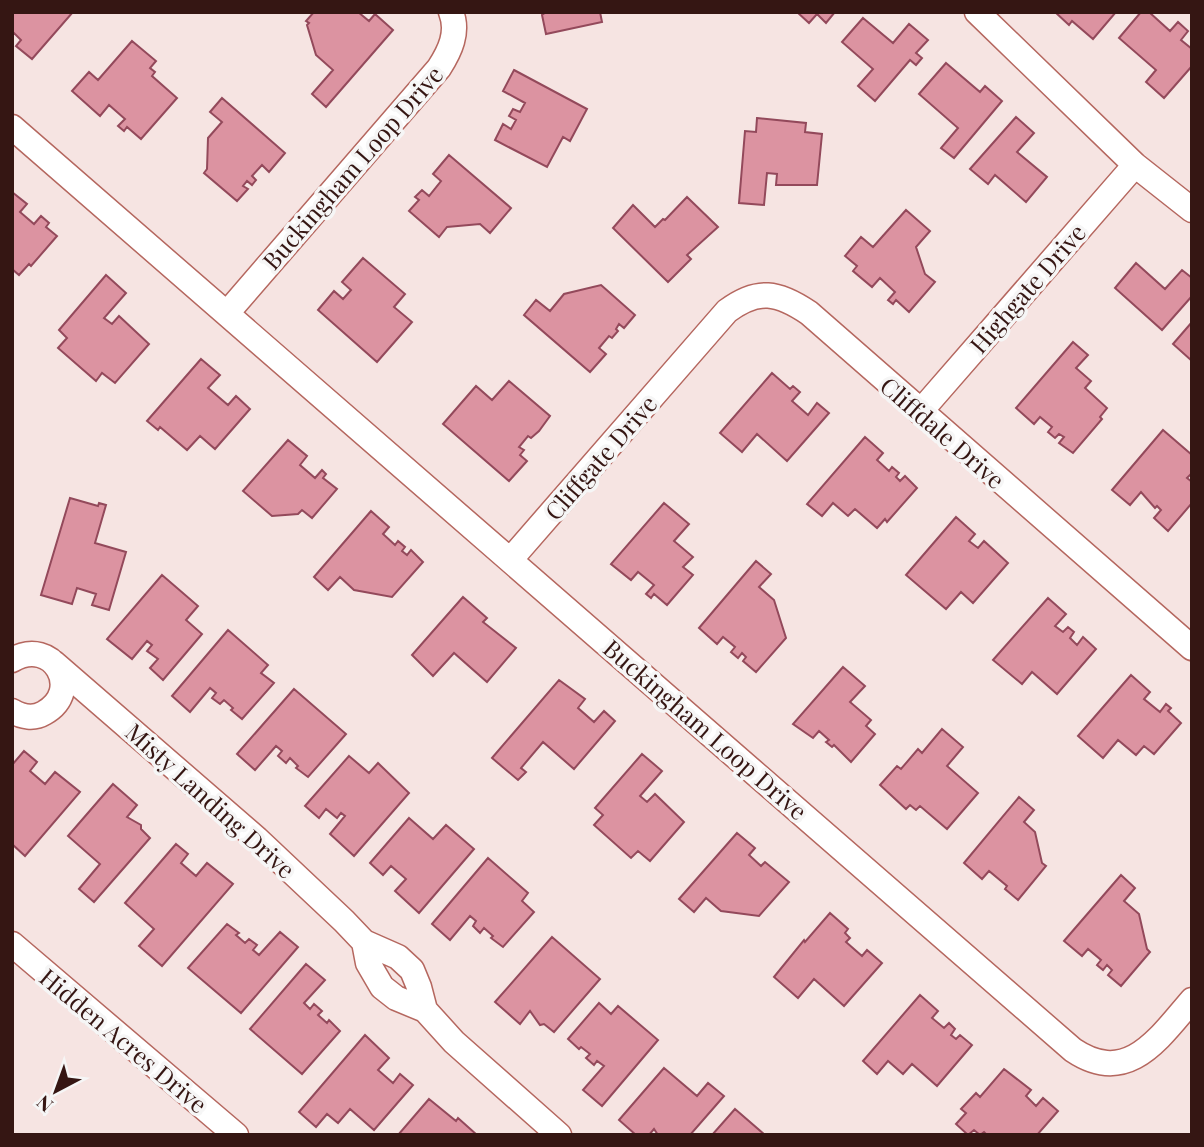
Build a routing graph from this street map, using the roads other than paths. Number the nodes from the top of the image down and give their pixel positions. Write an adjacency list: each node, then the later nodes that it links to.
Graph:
1 (451, 12): 6 (street, Buckingham Loop Drive)
2 (977, 12): 4 (street)
3 (12, 127): 6 (street, Buckingham Loop Drive)
4 (1135, 164): 5 (street); 8 (street, Highgate Drive)
5 (1192, 210)
6 (228, 312): 9 (street, Buckingham Loop Drive)
7 (688, 355): 8 (street, Cliffdale Drive); 9 (street, Cliffgate Drive)
8 (920, 412): 10 (street, Cliffdale Drive)
9 (512, 559): 15 (street, Buckingham Loop Drive)
10 (1192, 648)
11 (12, 660): 12 (street)
12 (54, 663): 13 (street); 17 (street, Misty Landing Drive)
13 (12, 711)
14 (12, 944): 16 (street, Hidden Acres Drive)
15 (1192, 1000)
16 (236, 1135)
17 (559, 1135)

